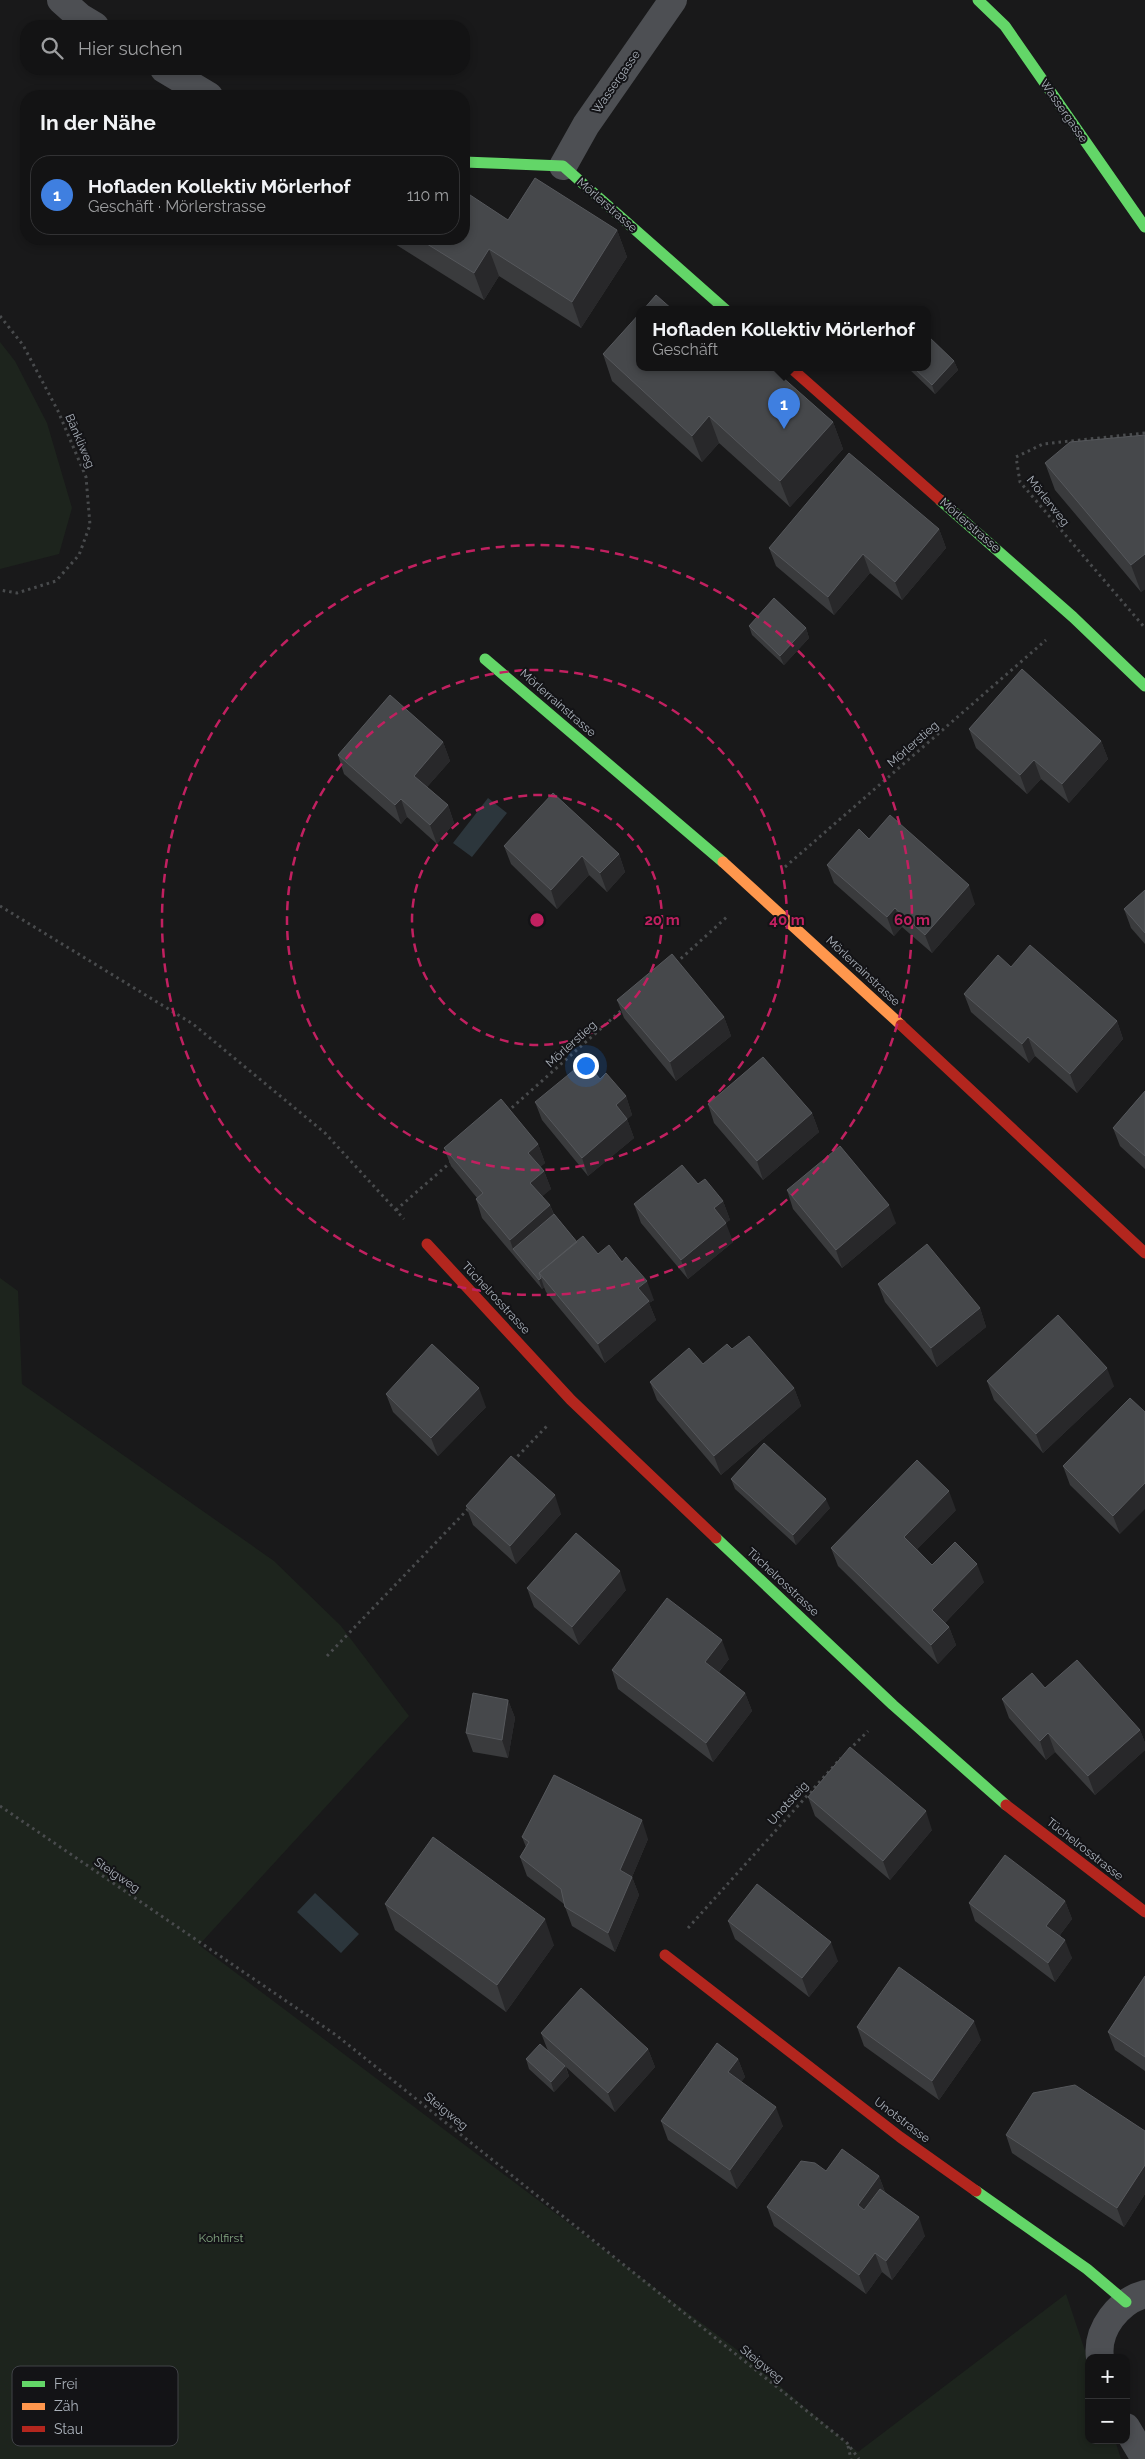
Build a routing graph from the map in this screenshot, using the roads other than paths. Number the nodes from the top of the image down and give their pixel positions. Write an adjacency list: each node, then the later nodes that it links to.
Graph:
1 (61, 0): 4 (street)
2 (673, 0): 8 (street, Wassergasse)
3 (978, 0): 9 (street, Wassergasse)
4 (85, 20)
5 (174, 75): 6 (street)
6 (199, 90)
7 (470, 162): 8 (street)
8 (563, 166): 10 (street, Mörlerstrasse)
9 (1145, 227)
10 (721, 306)
11 (794, 371): 13 (street, Mörlerstrasse)
12 (485, 659): 15 (street, Mörlerrainstrasse)
13 (1145, 686)
14 (427, 1244): 16 (street, Tüchelrosstrasse)
15 (1145, 1253)
16 (1145, 1912)
17 (665, 1955): 18 (street, Unotstrasse)
18 (1136, 2298): 19 (street)
19 (1099, 2354)
20 (1130, 2434): 21 (street)
21 (1145, 2459)

